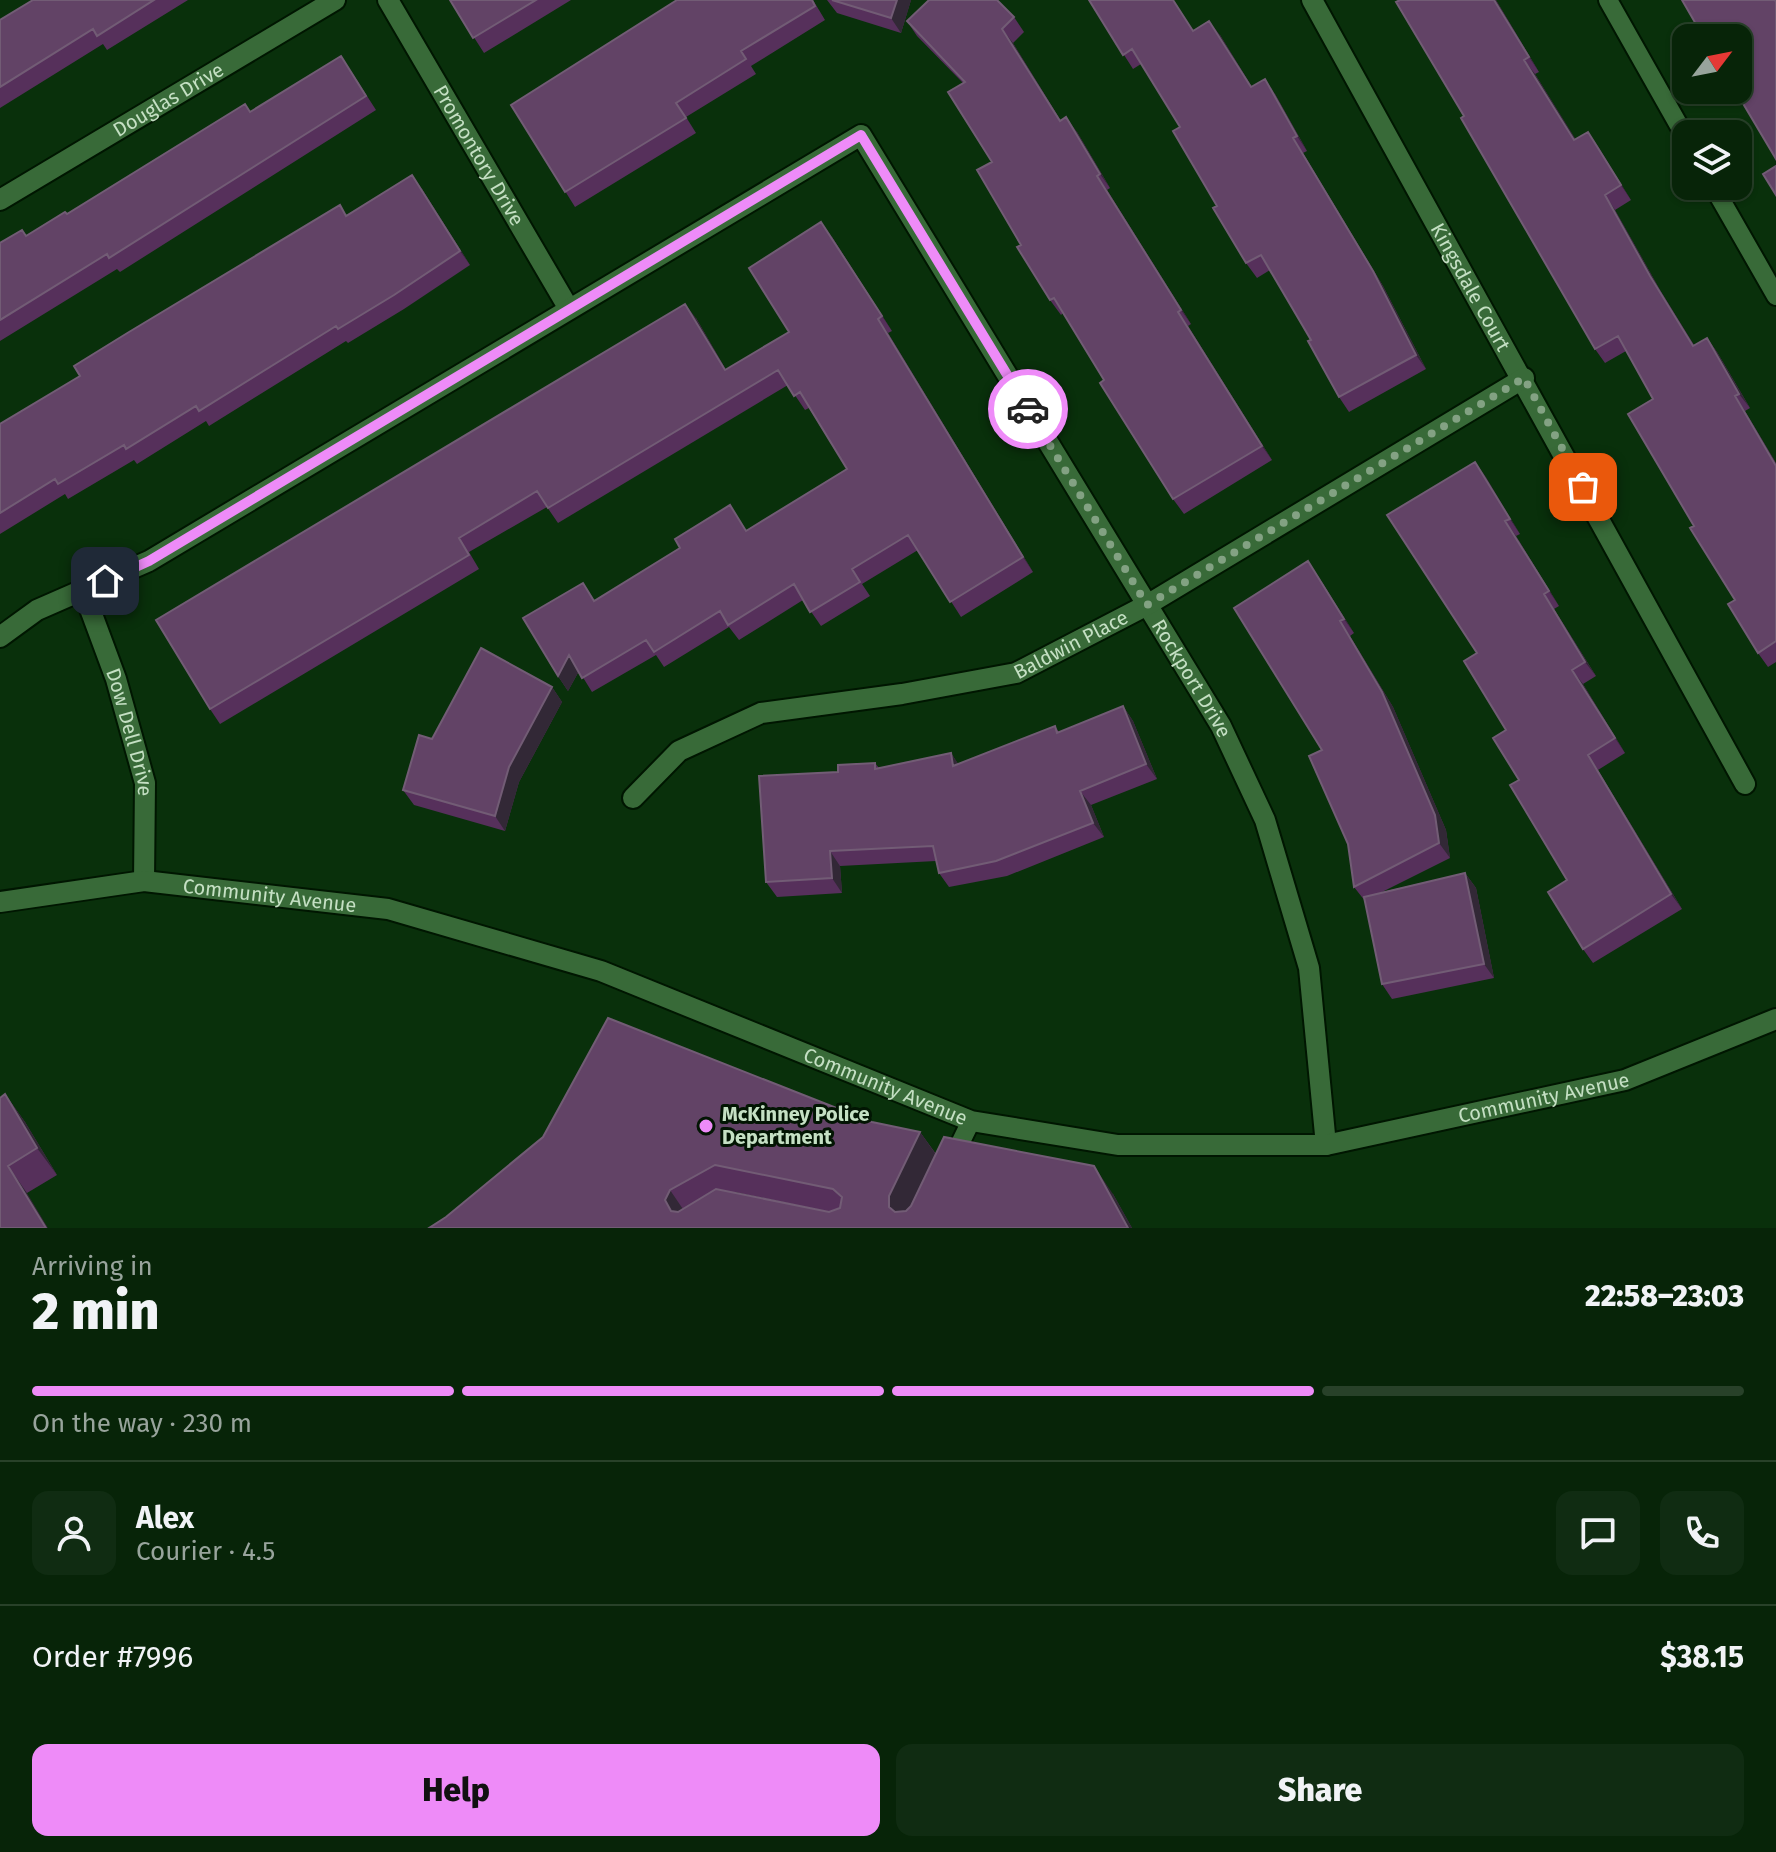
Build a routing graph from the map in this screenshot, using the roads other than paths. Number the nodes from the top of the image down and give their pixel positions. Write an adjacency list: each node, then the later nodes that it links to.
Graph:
1 (335, 0): 6 (street, Douglas Drive)
2 (388, 0): 9 (street, Promontory Drive)
3 (1312, 0): 10 (street, Kingsdale Court)
4 (1608, 0): 5 (lane)
5 (1676, 120)
6 (0, 200)
7 (1721, 200): 8 (lane)
8 (1776, 296)
9 (569, 309): 11 (street); 12 (street, Rockport Drive)
10 (1524, 378): 12 (street, Baldwin Place); 14 (street, Kingsdale Court)
11 (83, 590): 13 (street); 16 (street, Dow Dell Drive)
12 (1147, 605): 15 (street, Baldwin Place); 20 (street, Rockport Drive)
13 (0, 637)
14 (1745, 784)
15 (633, 798)
16 (144, 881): 17 (street, Community Avenue); 19 (street, Community Avenue)
17 (0, 902)
18 (1776, 1019): 20 (street, Community Avenue)
19 (971, 1121): 20 (street, Community Avenue); 21 (lane)
20 (1326, 1145)
21 (945, 1175)

